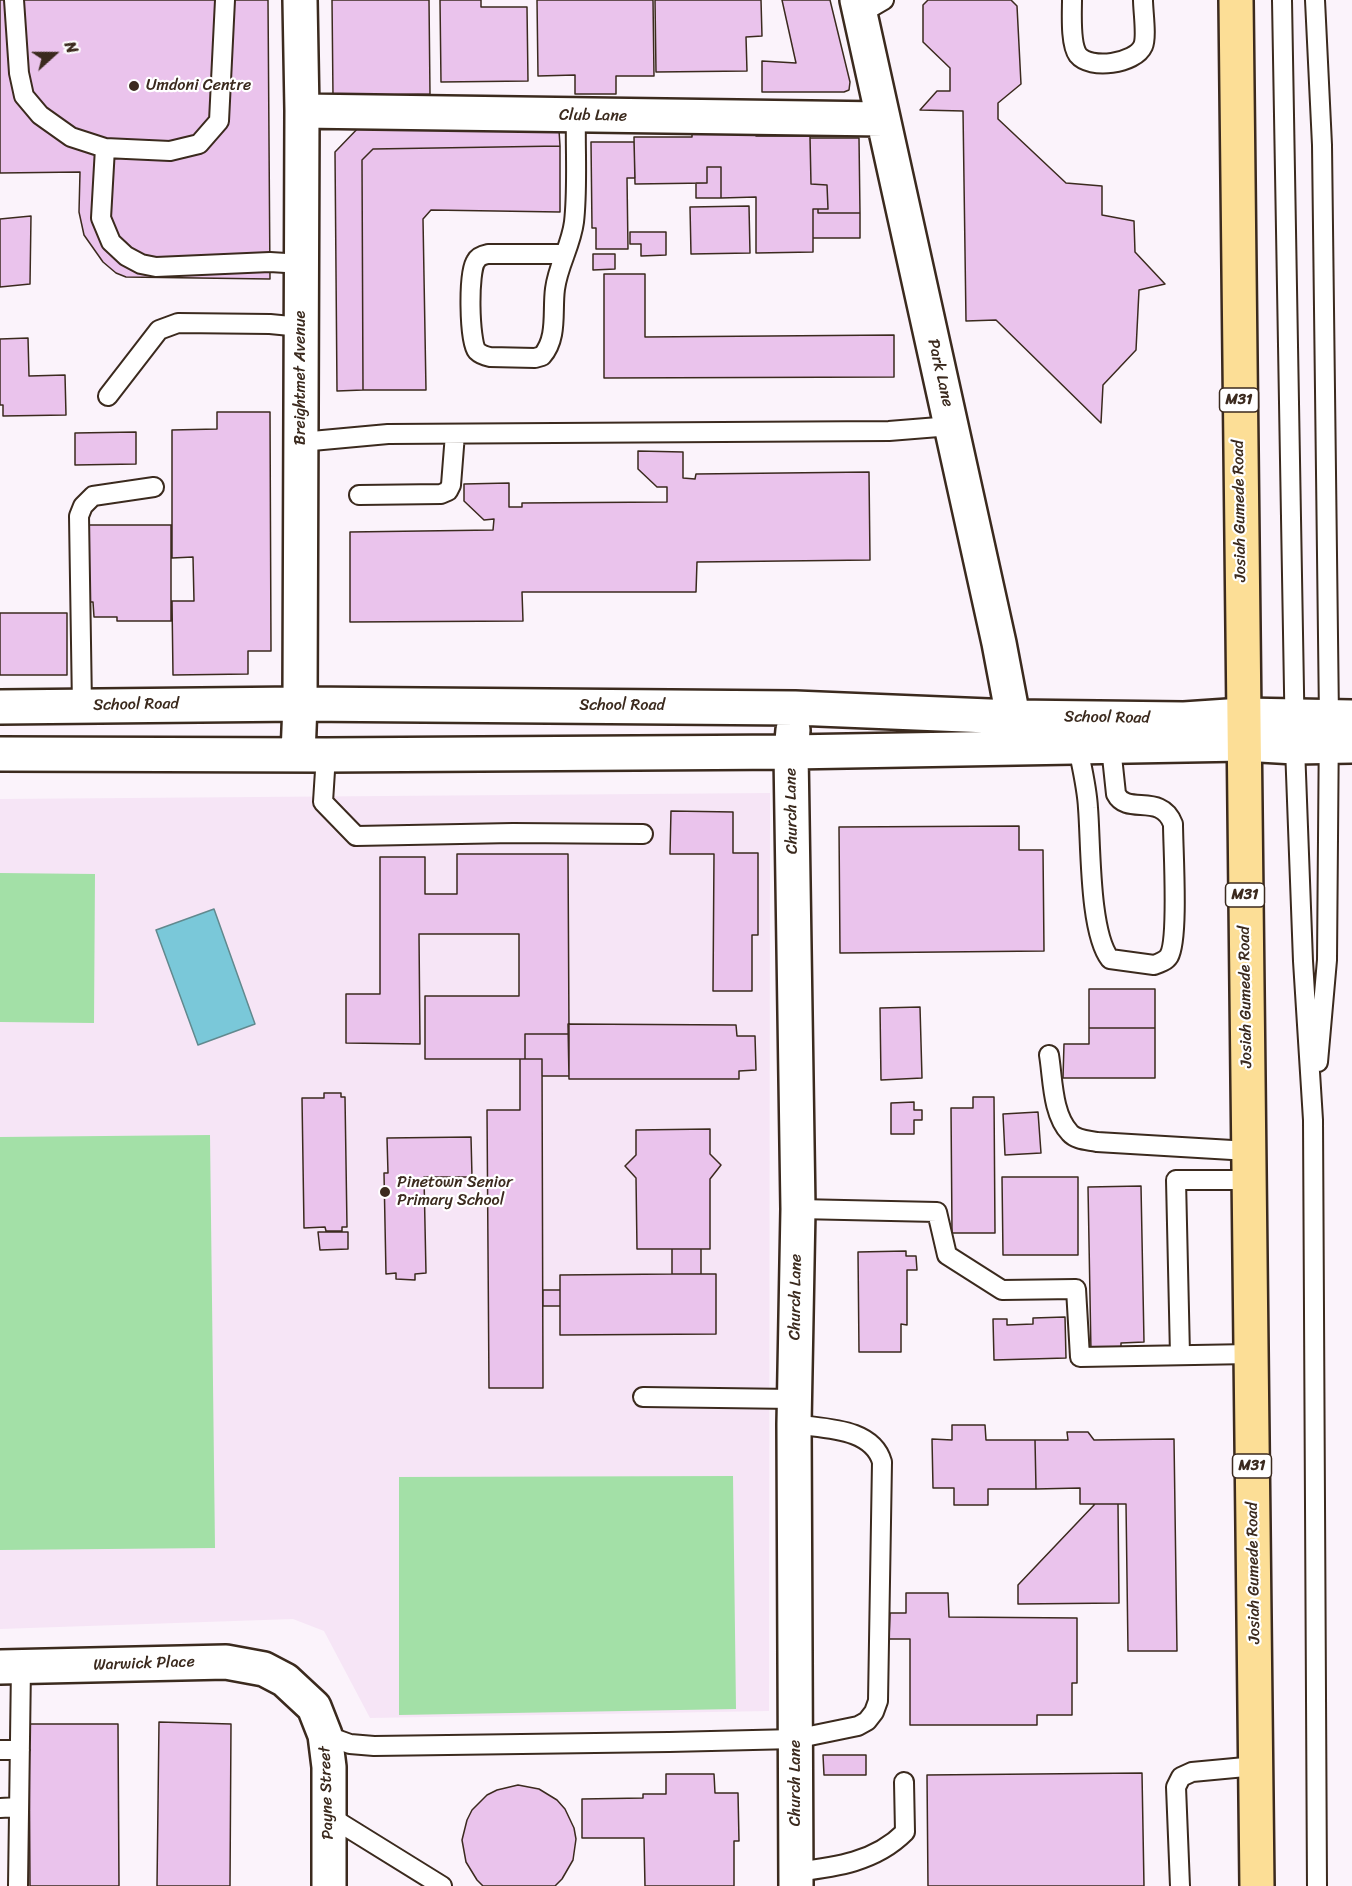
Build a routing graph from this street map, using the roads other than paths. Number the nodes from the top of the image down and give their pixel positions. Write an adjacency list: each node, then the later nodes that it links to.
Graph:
1 (14, 0): 13 (lane)
2 (225, 0): 13 (lane)
3 (300, 0): 10 (street, Breightmet Avenue)
4 (1072, 0): 5 (lane)
5 (1143, 0)
6 (1236, 0): 27 (main road, Josiah Gumede Road / M31)
7 (1281, 0): 28 (lane)
8 (1315, 0): 29 (lane)
9 (867, 4): 12 (street, Park Lane)
10 (302, 111): 11 (street, Club Lane); 15 (street, Breightmet Avenue)
11 (576, 115): 12 (street, Club Lane); 14 (lane)
12 (883, 119): 18 (street, Park Lane)
13 (105, 148): 15 (lane)
14 (565, 254): 14 (lane)
15 (302, 264): 16 (street, Breightmet Avenue)
16 (301, 327): 17 (lane); 20 (street, Breightmet Avenue)
17 (108, 396)
18 (951, 426): 19 (lane); 30 (street, Park Lane)
19 (455, 434): 20 (lane); 22 (lane)
20 (301, 442): 23 (street, Breightmet Avenue)
21 (154, 487): 24 (lane)
22 (359, 495)
23 (300, 704): 24 (street, School Road); 26 (street, School Road); 35 (street, Breightmet Avenue)
24 (82, 706): 25 (street, School Road)
25 (0, 707)
26 (795, 708): 30 (street, School Road); 33 (street, Church Lane)
27 (1243, 730): 28 (street); 30 (street, School Road); 31 (street, School Road); 39 (main road, Josiah Gumede Road / M31)
28 (1295, 732): 29 (street); 38 (lane)
29 (1340, 732): 38 (lane)
30 (1014, 733): 32 (street, School Road); 33 (street, School Road)
31 (1111, 747): 32 (street, School Road); 32 (lane)
32 (1078, 748)
33 (791, 752): 35 (street, School Road); 40 (street, Church Lane)
34 (0, 754): 35 (street, School Road)
35 (312, 755): 36 (lane)
36 (643, 834)
37 (1049, 1055): 39 (lane)
38 (1313, 1120): 62 (lane)
39 (1249, 1166): 41 (main road, Josiah Gumede Road / M31); 42 (lane)
40 (798, 1209): 42 (lane); 44 (street, Church Lane)
41 (1251, 1354): 42 (lane); 51 (main road, Josiah Gumede Road / M31)
42 (1180, 1355)
43 (644, 1397): 44 (lane)
44 (794, 1412): 48 (street, Church Lane); 48 (lane)
45 (10, 1666): 46 (street, Warwick Place); 50 (lane)
46 (285, 1680): 47 (street, Payne Street)
47 (326, 1735): 48 (lane); 55 (street, Payne Street)
48 (795, 1739): 56 (street, Church Lane)
49 (0, 1750): 50 (lane)
50 (20, 1750): 54 (lane)
51 (1256, 1766): 60 (lane); 61 (main road, Josiah Gumede Road / M31)
52 (904, 1782): 56 (lane)
53 (0, 1808): 54 (lane)
54 (19, 1808): 57 (lane)
55 (329, 1816): 58 (street, Payne Street); 59 (lane)
56 (796, 1879)
57 (18, 1886)
58 (329, 1886)
59 (442, 1886)
60 (1180, 1886)
61 (1257, 1886)
62 (1317, 1886)

